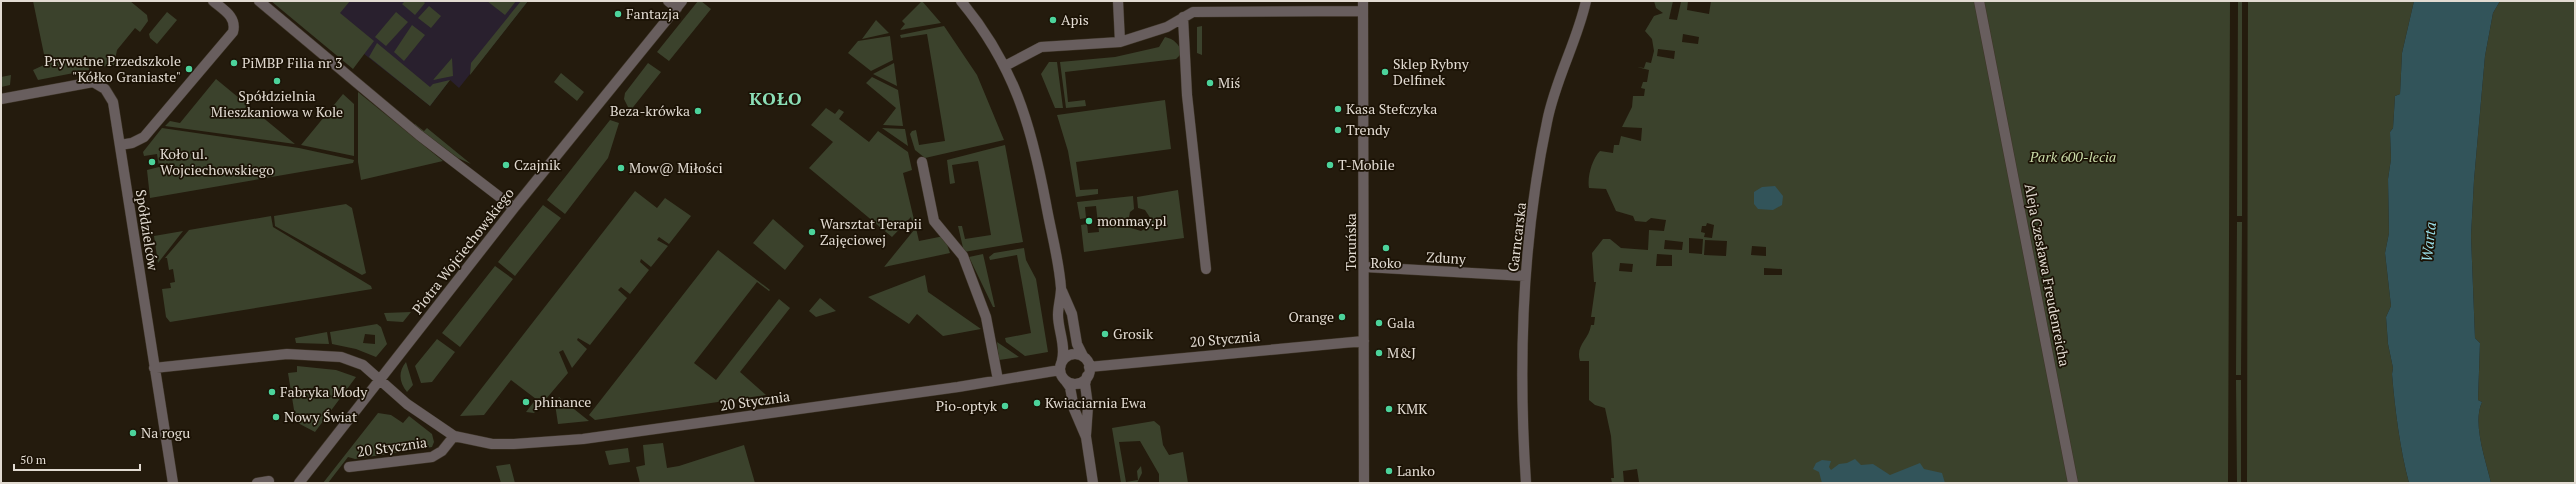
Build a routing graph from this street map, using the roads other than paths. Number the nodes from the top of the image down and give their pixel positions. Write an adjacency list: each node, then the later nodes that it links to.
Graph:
1 (213, 1): 14 (street)
2 (259, 1): 16 (street)
3 (668, 1): 8 (street)
4 (960, 1): 12 (street)
5 (1118, 1): 11 (street)
6 (1586, 1): 19 (street, Garncarska)
7 (1978, 1): 40 (street, Aleja Czesława Freudenreicha)
8 (679, 5): 16 (street, Piotra Wojciechowskiego)
9 (1363, 6): 10 (street); 17 (street, Toruńska)
10 (1183, 17): 11 (street); 18 (street)
11 (1120, 42): 12 (street)
12 (1005, 66): 20 (street)
13 (1, 99): 14 (street, Spółdzielców)
14 (120, 145): 24 (street, Spółdzielców)
15 (922, 162): 28 (street)
16 (514, 208): 27 (street, Piotra Wojciechowskiego)
17 (1365, 268): 19 (street, Zduny); 21 (street, Toruńska)
18 (1206, 270)
19 (1526, 276): 39 (street, Garncarska)
20 (1061, 289): 22 (street); 23 (street)
21 (1364, 341): 26 (street, 20 Stycznia); 38 (street, Toruńska)
22 (1083, 356): 23 (street); 26 (street)
23 (1062, 360): 25 (street)
24 (154, 368): 27 (street, 20 Stycznia); 34 (street, Spółdzielców)
25 (1060, 370): 28 (street, 20 Stycznia); 29 (street)
26 (1088, 371): 29 (street); 31 (street)
27 (380, 380): 30 (street, 20 Stycznia); 36 (street, Piotra Wojciechowskiego)
28 (998, 380): 30 (street, 20 Stycznia)
29 (1065, 380): 31 (street)
30 (454, 436): 32 (street, 20 Stycznia)
31 (1086, 437): 37 (street)
32 (349, 468)
33 (269, 481): 35 (street)
34 (173, 483)
35 (257, 483)
36 (298, 483)
37 (1093, 483)
38 (1364, 483)
39 (1526, 483)
40 (2073, 483)

